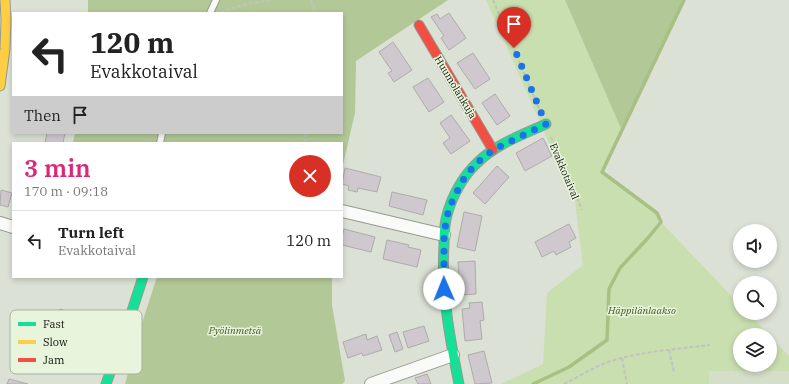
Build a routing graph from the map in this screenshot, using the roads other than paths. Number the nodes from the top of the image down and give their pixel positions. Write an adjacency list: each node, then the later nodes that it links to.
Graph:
1 (5, 0): 5 (street)
2 (216, 0): 3 (lane)
3 (210, 12)
4 (419, 25): 7 (street, Huumolankuja)
5 (0, 86)
6 (546, 124): 7 (street)
7 (493, 150): 11 (street)
8 (343, 211): 11 (street)
9 (0, 223): 10 (street)
10 (12, 227)
11 (444, 235): 14 (street)
12 (143, 278): 13 (street)
13 (132, 310)
14 (453, 355): 17 (street); 18 (street)
15 (110, 374): 16 (street)
16 (106, 384)
17 (371, 384)
18 (459, 384)

